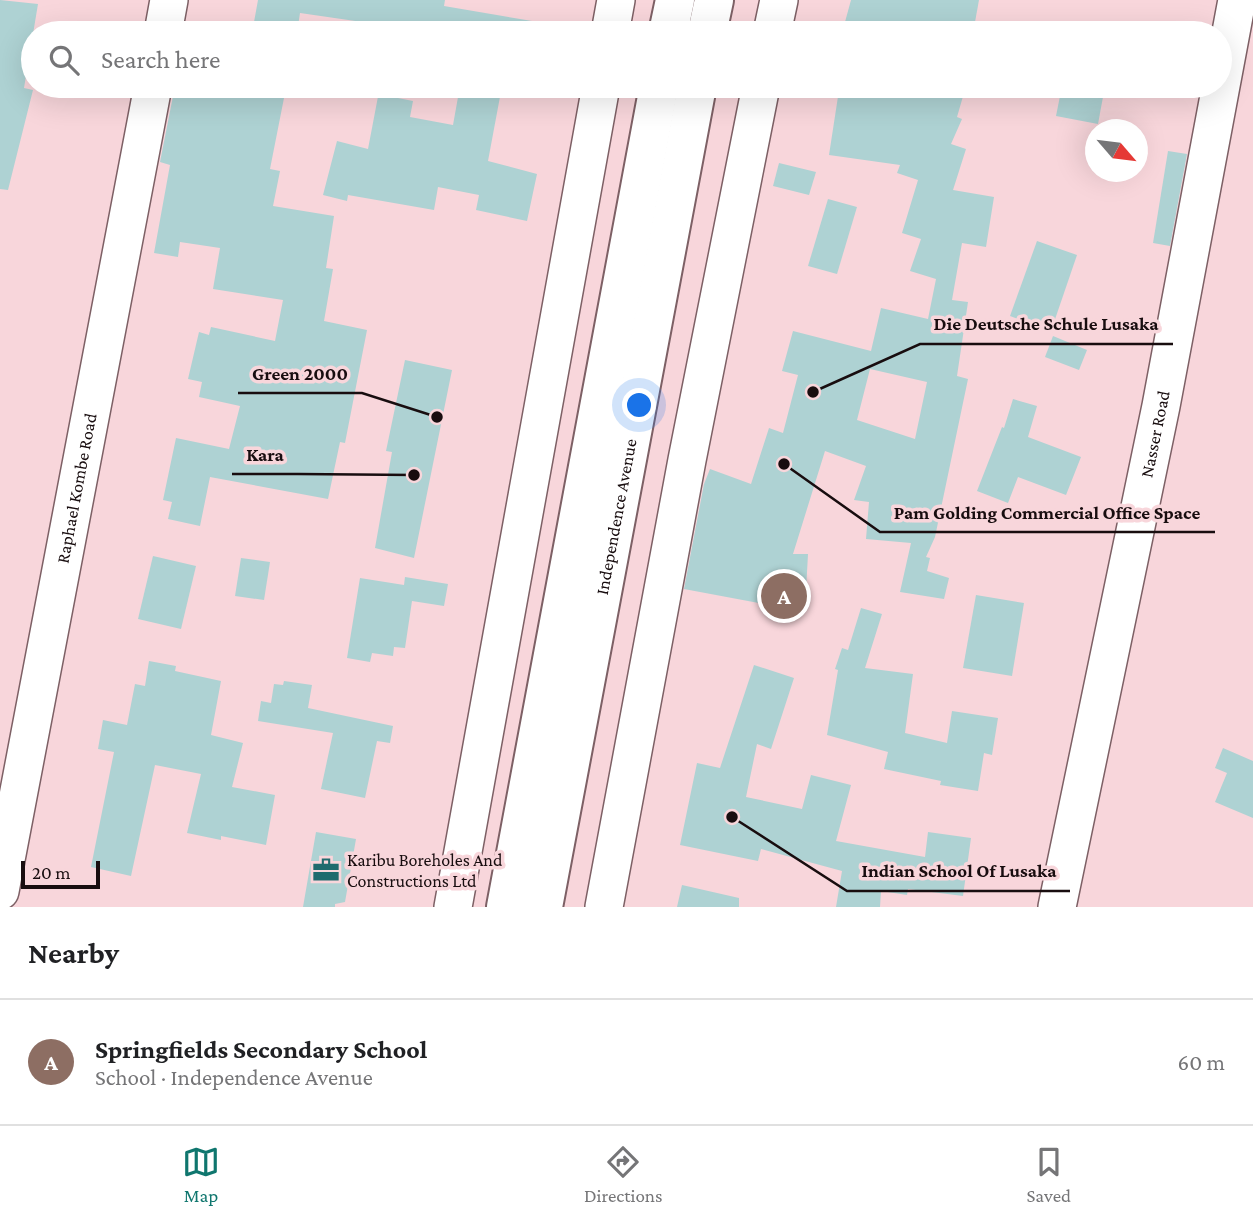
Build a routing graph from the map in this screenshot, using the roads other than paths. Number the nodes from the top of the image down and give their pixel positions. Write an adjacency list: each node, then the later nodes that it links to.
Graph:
1 (169, 0): 7 (street)
2 (616, 0): 8 (street)
3 (675, 0): 9 (main road)
4 (713, 0): 10 (main road)
5 (779, 0): 11 (street)
6 (1237, 0): 12 (street, Nasser Road)
7 (165, 21)
8 (612, 21)
9 (671, 21)
10 (709, 21)
11 (775, 21)
12 (1232, 27)
13 (151, 98): 19 (street, Raphael Kombe Road)
14 (599, 98): 20 (street)
15 (657, 98): 21 (main road, Independence Avenue)
16 (695, 98): 22 (main road, Independence Avenue)
17 (759, 98): 23 (street)
18 (1219, 98): 24 (street, Nasser Road)
19 (0, 891)
20 (453, 907)
21 (506, 907)
22 (543, 907)
23 (604, 907)
24 (1057, 907)

